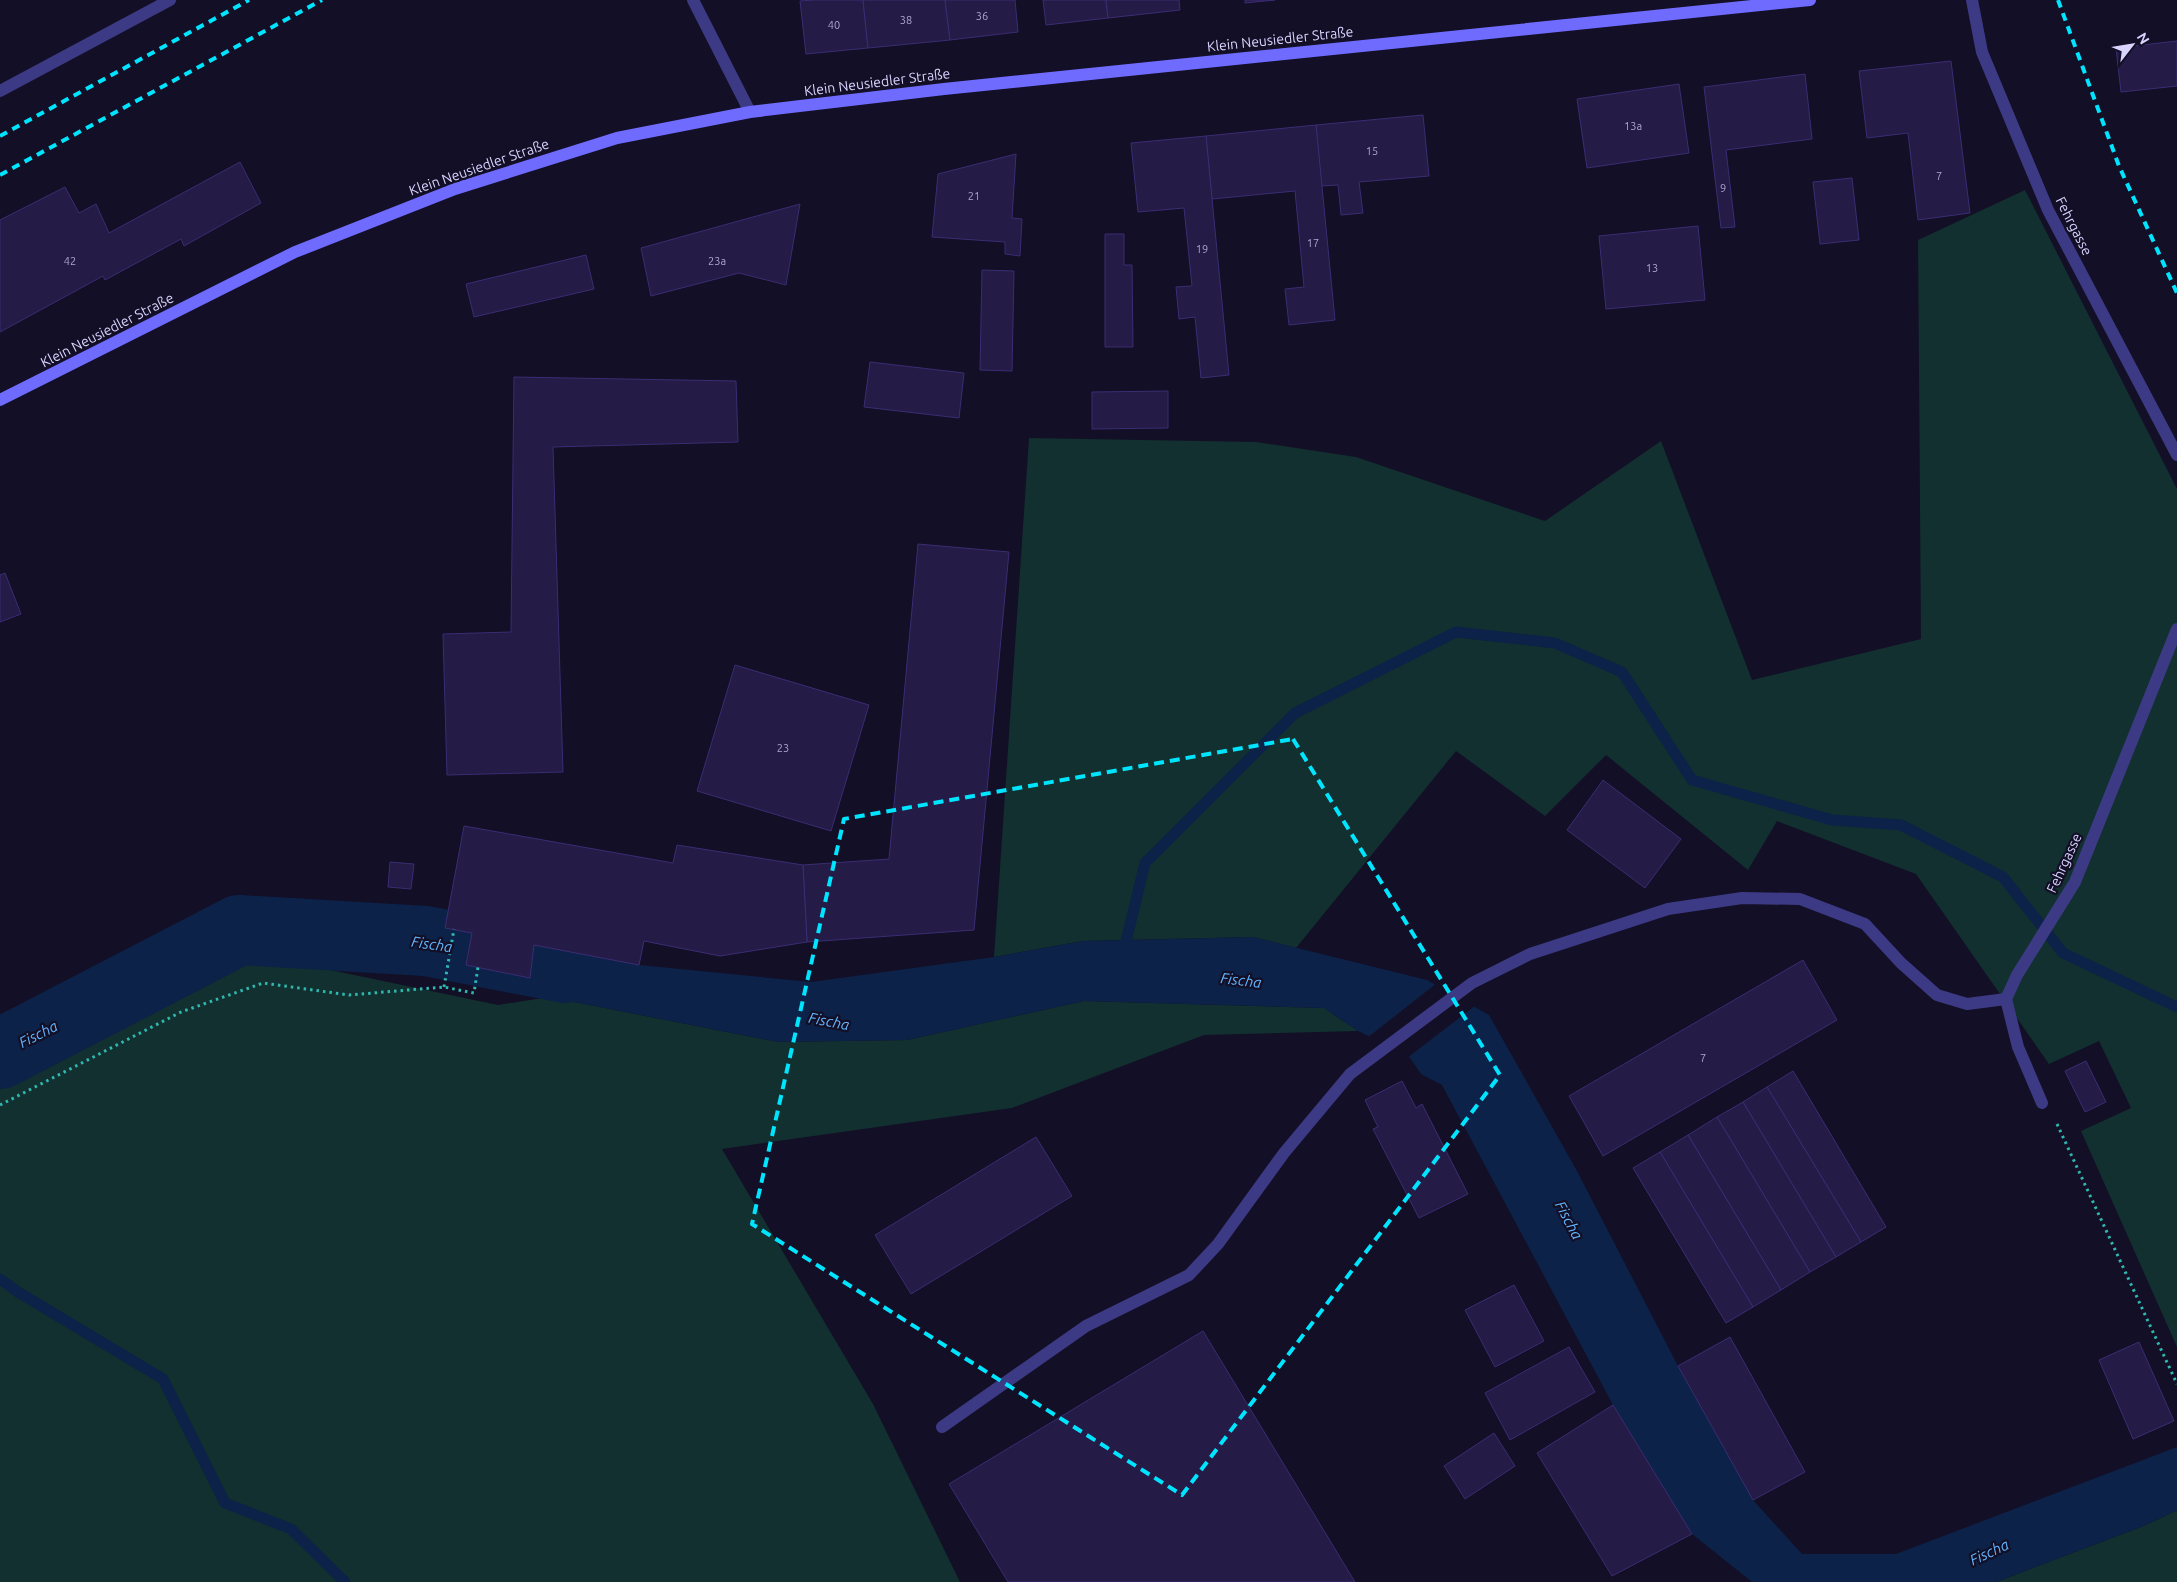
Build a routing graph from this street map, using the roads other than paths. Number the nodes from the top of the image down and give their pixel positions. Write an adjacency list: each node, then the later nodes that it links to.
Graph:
1 (170, 0): 5 (street)
2 (693, 0): 6 (street)
3 (1810, 0): 6 (main road, Klein Neusiedler Straße)
4 (1972, 0): 8 (street, Fehrgasse)
5 (0, 91)
6 (750, 112): 7 (main road, Klein Neusiedler Straße)
7 (0, 400)
8 (2177, 455)
9 (2177, 629): 10 (street, Fehrgasse)
10 (2006, 999): 11 (street); 12 (street)
11 (2042, 1103)
12 (942, 1427)

